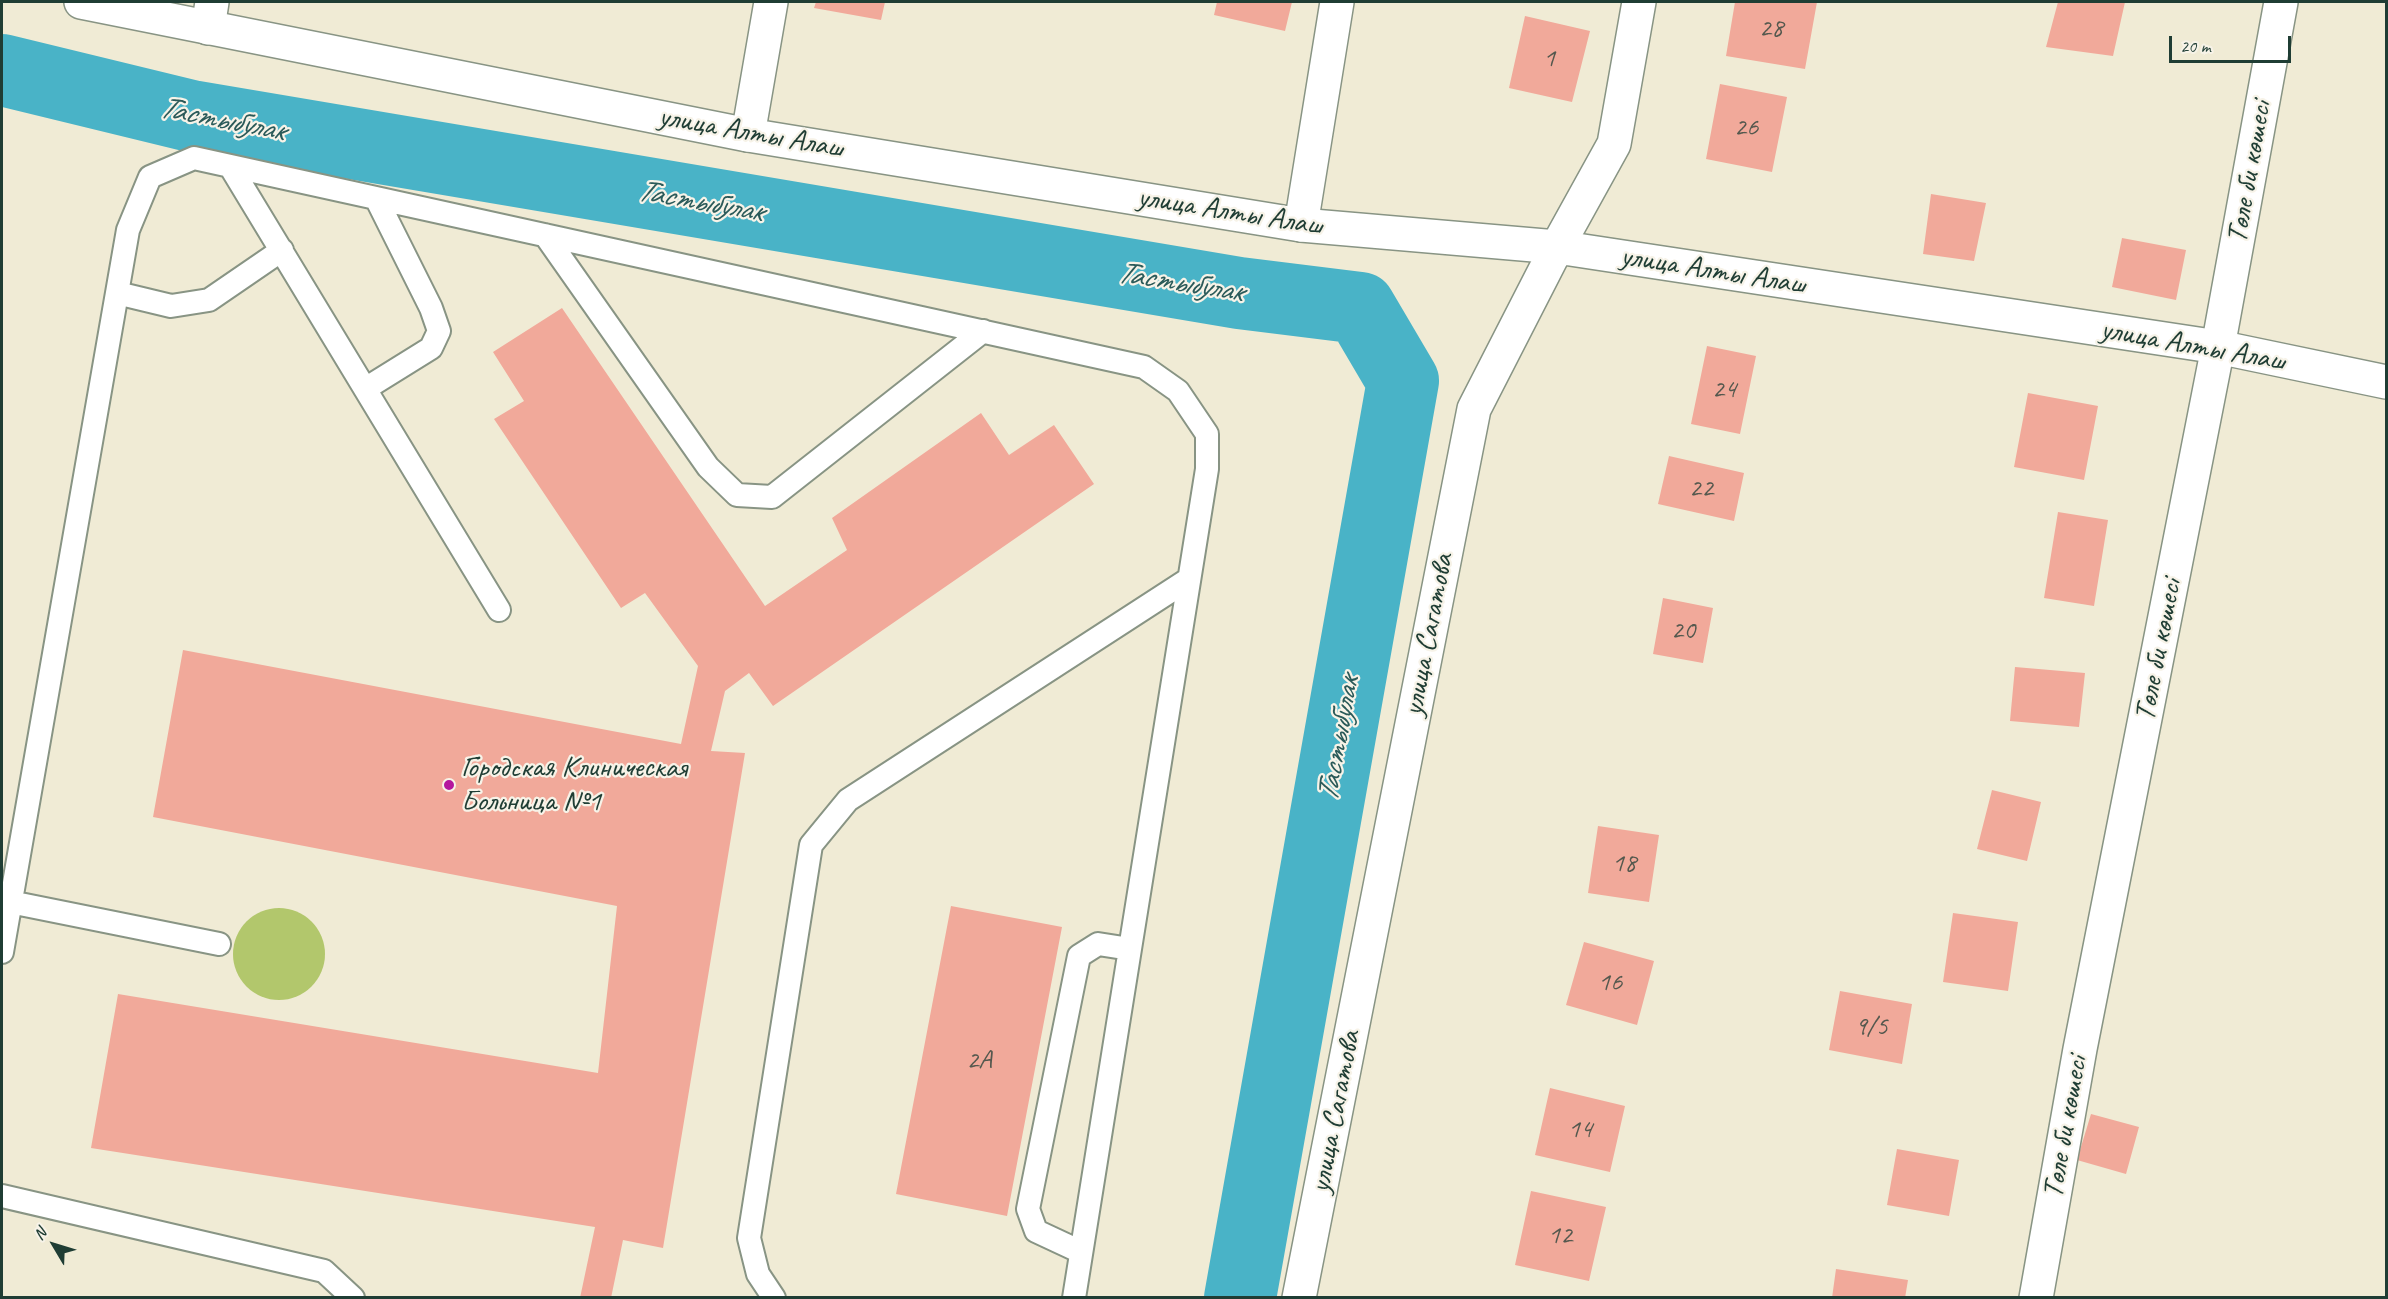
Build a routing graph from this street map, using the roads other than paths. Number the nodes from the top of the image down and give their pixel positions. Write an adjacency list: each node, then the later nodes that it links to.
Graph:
1 (81, 2): 6 (street, улица Алты Алаш)
2 (771, 2): 7 (street)
3 (1337, 2): 10 (street)
4 (1639, 2): 12 (street, улица Сагатова)
5 (2281, 2): 16 (street, Төле би көшесі)
6 (210, 15): 7 (street, улица Алты Алаш)
7 (748, 135): 10 (street, улица Алты Алаш)
8 (230, 166): 9 (lane); 13 (lane); 14 (lane)
9 (376, 198): 11 (lane); 18 (lane)
10 (1301, 225): 12 (street, улица Алты Алаш)
11 (545, 235): 15 (lane); 15 (lane)
12 (1557, 247): 16 (street, улица Алты Алаш); 30 (street, улица Сагатова)
13 (282, 250): 14 (lane); 18 (lane)
14 (117, 293): 21 (lane)
15 (983, 332): 19 (lane)
16 (2218, 347): 17 (street, улица Алты Алаш); 31 (street, Төле би көшесі)
17 (2386, 382)
18 (365, 389): 20 (lane)
19 (1189, 579): 23 (lane); 28 (lane)
20 (499, 610)
21 (10, 902): 22 (lane); 24 (lane)
22 (219, 944)
23 (1130, 949): 26 (lane); 26 (lane)
24 (2, 952)
25 (2, 1196): 27 (lane)
26 (1081, 1252): 29 (lane)
27 (353, 1298)
28 (774, 1298)
29 (1074, 1298)
30 (1299, 1298)
31 (2036, 1298)

